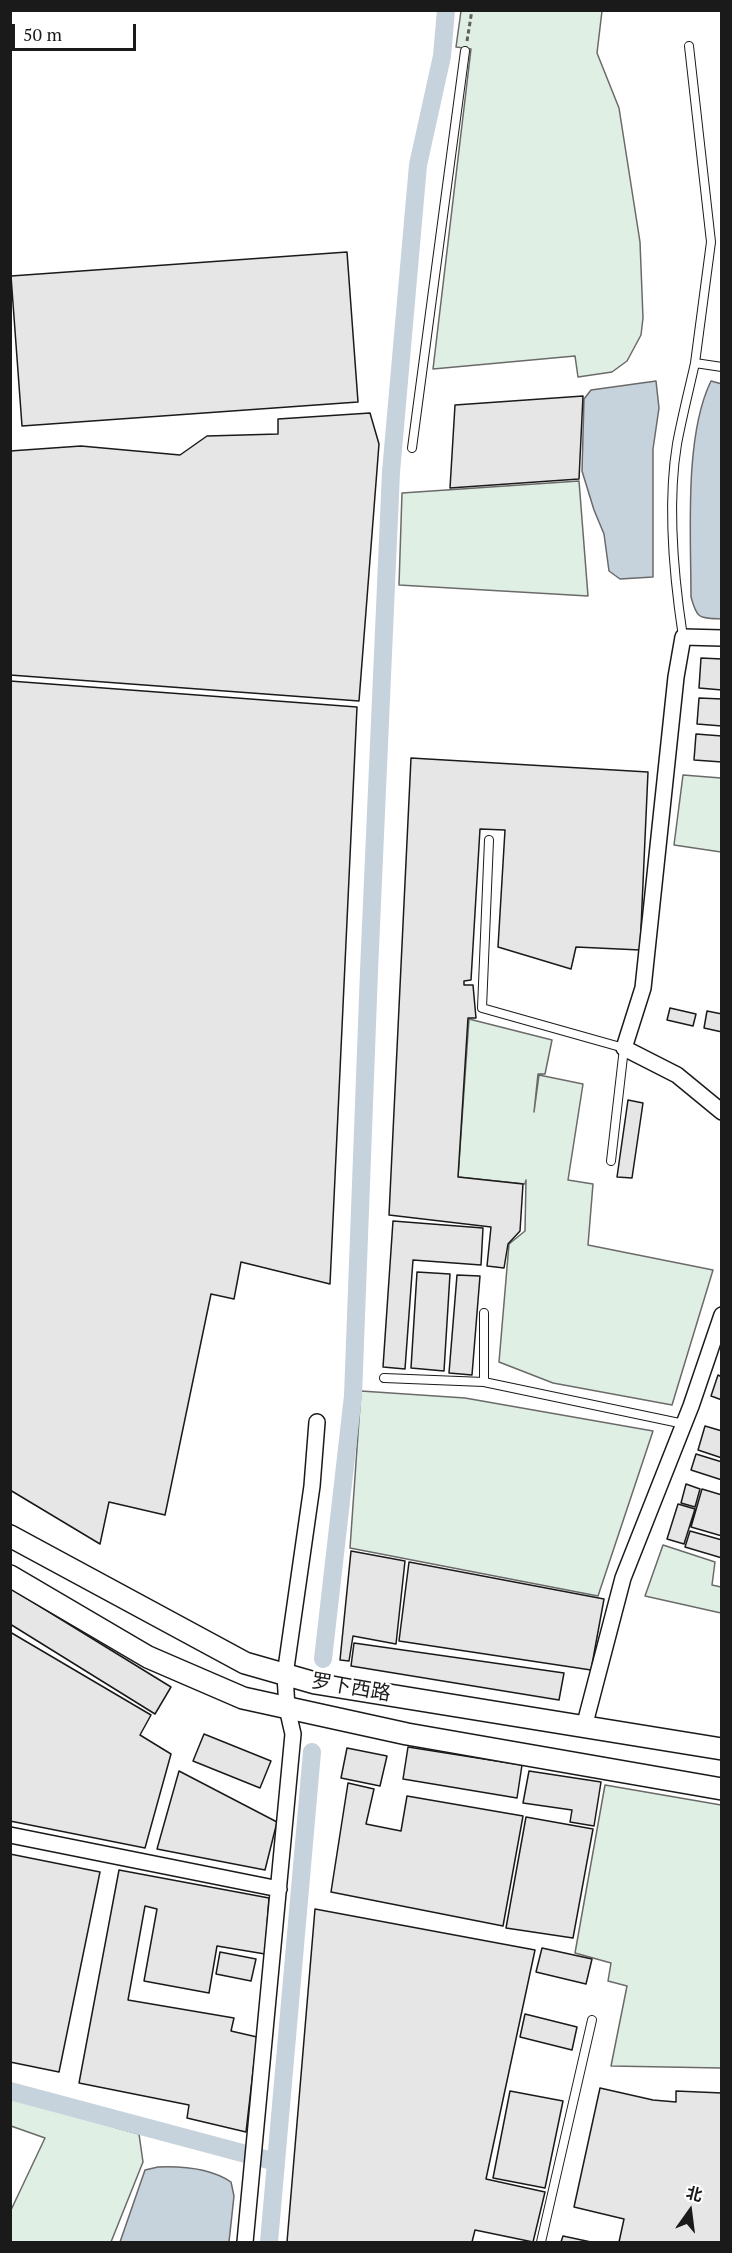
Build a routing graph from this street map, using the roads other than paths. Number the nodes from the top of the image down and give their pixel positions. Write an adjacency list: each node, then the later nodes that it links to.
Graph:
1 (689, 46): 3 (lane)
2 (465, 51): 5 (lane)
3 (696, 363): 4 (lane); 6 (lane)
4 (722, 367)
5 (412, 448)
6 (683, 637): 7 (street); 9 (street)
7 (722, 638)
8 (489, 840): 9 (lane)
9 (624, 1048): 10 (street); 11 (lane)
10 (722, 1112)
11 (611, 1161)
12 (484, 1313): 15 (lane)
13 (722, 1315): 17 (street)
14 (384, 1378): 15 (lane)
15 (484, 1382): 17 (lane)
16 (317, 1422): 20 (street)
17 (684, 1424): 22 (street)
18 (10, 1536): 20 (main road, 罗下西路)
19 (10, 1576): 21 (main road, 罗下西路)
20 (285, 1676): 21 (street); 22 (main road, 罗下西路)
21 (287, 1708): 24 (main road, 罗下西路); 26 (street)
22 (585, 1727): 23 (main road, 罗下西路)
23 (722, 1749)
24 (722, 1789)
25 (10, 1835): 26 (street)
26 (279, 1889): 28 (street)
27 (592, 2020): 29 (lane)
28 (245, 2242)
29 (541, 2242)

